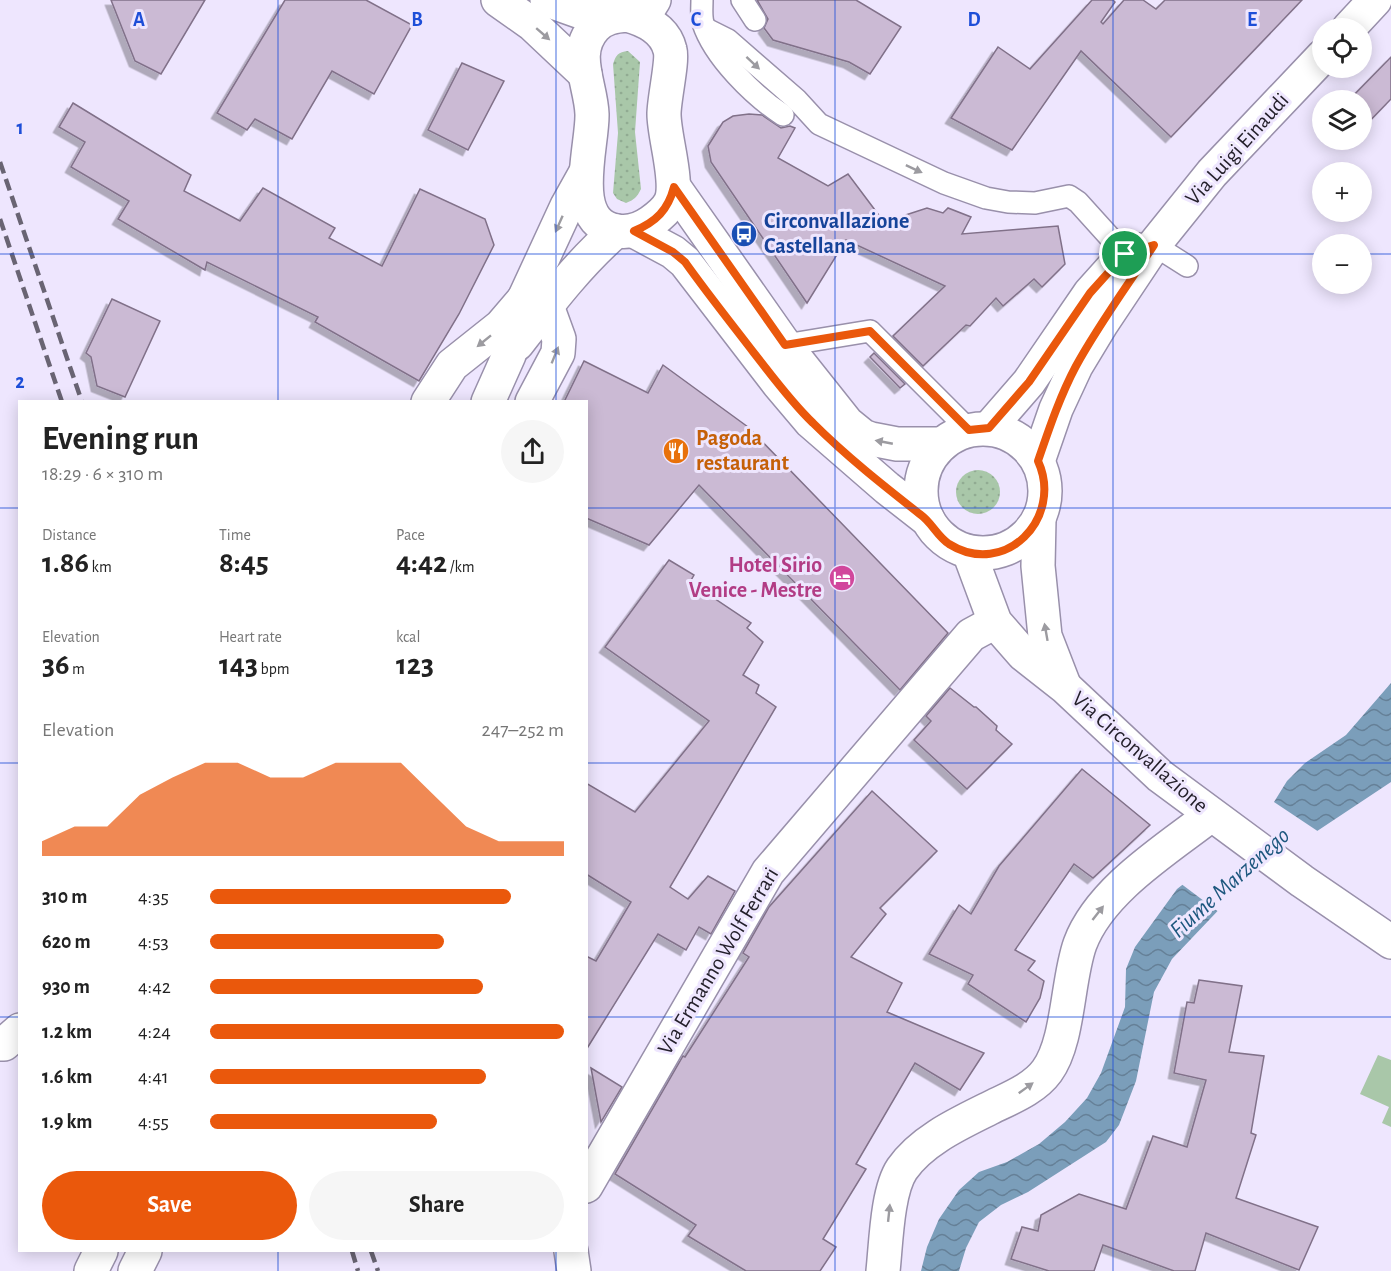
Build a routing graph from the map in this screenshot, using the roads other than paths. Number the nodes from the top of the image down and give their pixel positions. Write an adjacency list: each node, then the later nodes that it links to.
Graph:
1 (498, 0): 11 (street, one-way to 11)
2 (548, 0): 6 (street)
3 (702, 0): 9 (lane)
4 (742, 0): 8 (lane)
5 (1376, 0): 7 (street)
6 (636, 11): 11 (street); 14 (street)
7 (1359, 18)
8 (755, 20)
9 (706, 29): 12 (lane); 16 (lane, one-way to 16)
10 (1312, 68): 16 (street, Via Luigi Einaudi)
11 (585, 74): 13 (street)
12 (783, 115)
13 (586, 172): 15 (street); 18 (street, one-way to 18)
14 (674, 187): 15 (street); 19 (street)
15 (625, 231): 18 (street); 26 (street)
16 (1140, 250): 17 (lane); 23 (street, Via Luigi Einaudi); 24 (street, Via Luigi Einaudi)
17 (1187, 266)
18 (535, 302): 20 (street, one-way to 20); 21 (street); 22 (street, one-way to 18)
19 (785, 345): 23 (street, one-way to 19); 23 (lane)
20 (429, 400)
21 (489, 400)
22 (533, 400)
23 (967, 434): 24 (street); 26 (street)
24 (1038, 461): 25 (street)
25 (1039, 519): 27 (street); 29 (street, Via Circonvallazione, one-way to 25)
26 (928, 520): 27 (street)
27 (969, 552): 28 (street, Via Circonvallazione)
28 (995, 622): 29 (street, Via Circonvallazione); 34 (street, Via Ermanno Wolf Ferrari)
29 (1065, 687): 30 (street, Via Circonvallazione)
30 (1211, 814): 31 (street, Via Circonvallazione); 41 (street, one-way to 30)
31 (1391, 942)
32 (18, 1032): 33 (street)
33 (0, 1044)
34 (588, 1183)
35 (101, 1252): 38 (street)
36 (144, 1252): 39 (street)
37 (571, 1252): 40 (street)
38 (92, 1271)
39 (135, 1271)
40 (574, 1271)
41 (882, 1271)

